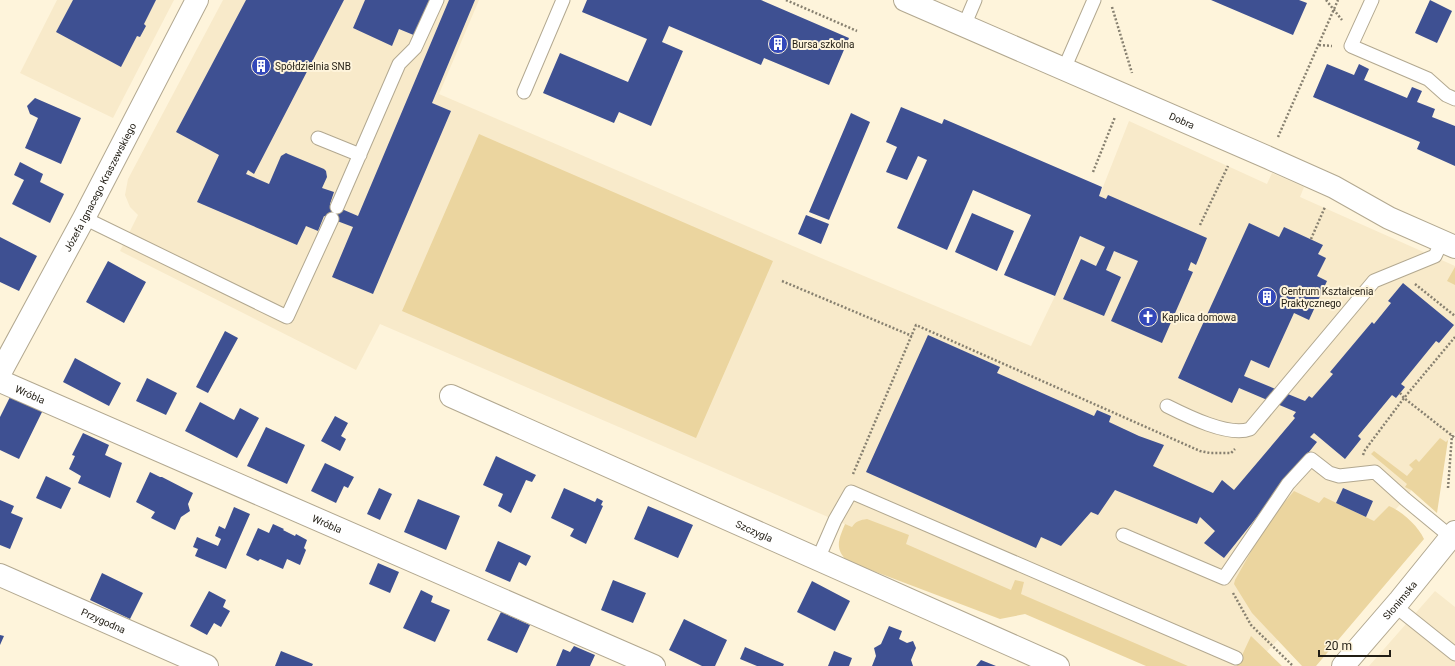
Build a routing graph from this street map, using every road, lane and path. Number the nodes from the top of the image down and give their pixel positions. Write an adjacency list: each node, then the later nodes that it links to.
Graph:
1 (197, 0): 26 (street, Józefa Ignacego Kraszewskiego)
2 (437, 0): 22 (lane)
3 (563, 0): 17 (lane)
4 (786, 0): 14 (path)
5 (905, 0): 13 (street, Dobra)
6 (975, 0): 13 (lane)
7 (1094, 0): 16 (lane)
8 (1110, 0): 18 (path)
9 (1326, 0): 12 (path)
10 (1338, 0): 12 (path)
11 (1372, 0): 15 (lane)
12 (1334, 10): 15 (path); 23 (path)
13 (964, 26): 16 (street, Dobra)
14 (857, 31)
15 (1355, 37): 19 (lane)
16 (1064, 69): 18 (street, Dobra)
17 (524, 92)
18 (1132, 99): 21 (street, Dobra); 24 (path)
19 (1455, 99)
20 (318, 138): 22 (lane)
21 (1228, 140): 23 (street, Dobra); 27 (path)
22 (360, 155): 26 (lane)
23 (1269, 158): 29 (street, Dobra)
24 (1093, 172)
25 (1325, 208): 28 (path)
26 (84, 218): 35 (street, Józefa Ignacego Kraszewskiego)
27 (1200, 225)
28 (1310, 239)
29 (1448, 244): 30 (lane)
30 (1399, 270): 32 (path); 41 (lane)
31 (782, 280): 33 (path)
32 (1455, 316)
33 (912, 336): 41 (path); 45 (path)
34 (1455, 337): 39 (path)
35 (0, 373)
36 (0, 381): 55 (street, Wróbla)
37 (1400, 393): 39 (path)
38 (451, 396): 48 (street, Szczygla)
39 (1404, 398): 42 (path); 43 (path)
40 (1167, 406): 41 (lane)
41 (1250, 429)
42 (1454, 436): 44 (path)
43 (1357, 474): 47 (lane); 50 (lane)
44 (1448, 488)
45 (851, 492): 48 (lane); 53 (lane)
46 (1124, 535): 50 (lane)
47 (1453, 535): 51 (street, Słonimska)
48 (818, 559): 56 (street, Szczygla)
49 (0, 575): 54 (street, Przygodna)
50 (1224, 578): 57 (path)
51 (1395, 606): 52 (lane); 58 (street, Słonimska)
52 (1455, 654)
53 (1236, 658)
54 (207, 666)
55 (654, 666)
56 (1058, 666)
57 (1293, 666)
58 (1344, 666)

